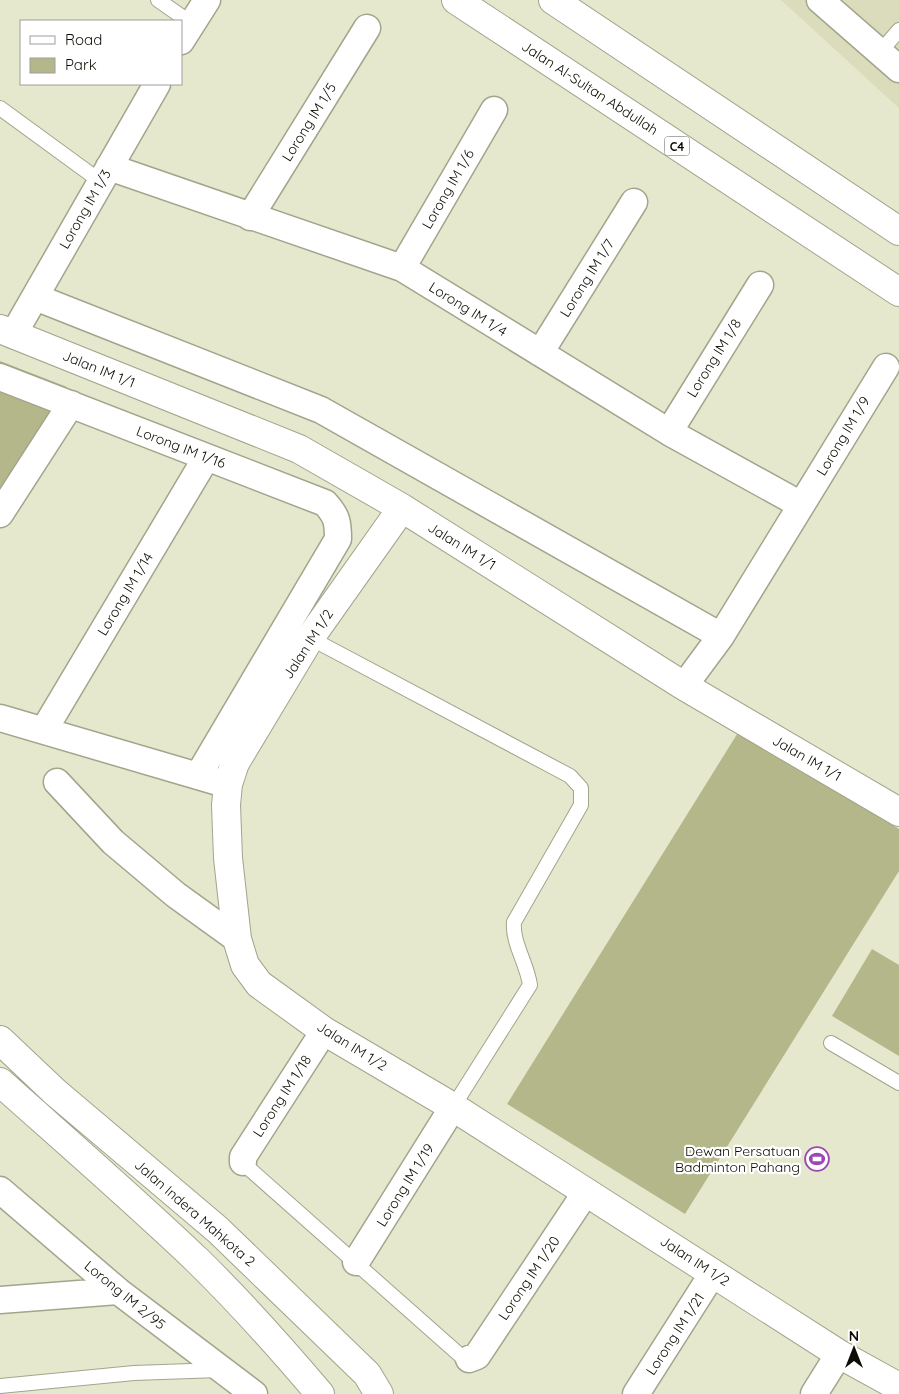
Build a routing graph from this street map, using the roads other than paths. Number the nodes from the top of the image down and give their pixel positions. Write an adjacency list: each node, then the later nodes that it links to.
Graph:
1 (158, 0): 6 (lane)
2 (207, 0): 9 (street)
3 (456, 0): 21 (street, Jalan Al-Sultan Abdullah / C4)
4 (553, 0): 18 (street)
5 (820, 0): 10 (street)
6 (176, 20)
7 (368, 28): 17 (street, Lorong IM 1/5)
8 (899, 30): 10 (lane)
9 (186, 32)
10 (880, 52): 11 (street)
11 (899, 69)
12 (156, 85): 15 (street, Lorong IM 1/3)
13 (0, 108): 15 (lane)
14 (494, 110): 19 (street, Lorong IM 1/6)
15 (105, 174): 17 (street, Lorong IM 1/4); 22 (street, Lorong IM 1/3)
16 (634, 202): 24 (street, Lorong IM 1/7)
17 (250, 217): 19 (street, Lorong IM 1/4)
18 (899, 231)
19 (402, 268): 24 (street, Lorong IM 1/4)
20 (760, 284): 28 (street, Lorong IM 1/8)
21 (899, 292)
22 (35, 297): 23 (street, Lorong IM 1/3); 33 (street)
23 (7, 332): 31 (street, Jalan IM 1/1)
24 (540, 353): 28 (street, Lorong IM 1/4)
25 (886, 367): 30 (street, Lorong IM 1/9)
26 (0, 377): 27 (street, Lorong IM 1/16)
27 (71, 404): 29 (street, Lorong IM 1/16); 32 (street)
28 (669, 432): 30 (street, Lorong IM 1/4)
29 (206, 458): 37 (street, Lorong IM 1/14); 38 (street, Lorong IM 1/16)
30 (801, 505): 33 (street, Lorong IM 1/9)
31 (402, 508): 34 (street, Jalan IM 1/2); 35 (street, Jalan IM 1/1)
32 (0, 514)
33 (721, 636): 35 (street, Lorong IM 1/9)
34 (310, 638): 40 (street, Jalan IM 1/2); 48 (lane)
35 (684, 686): 41 (street, Jalan IM 1/1)
36 (0, 718): 37 (street)
37 (44, 730): 38 (street)
38 (198, 776): 40 (street)
39 (57, 782): 42 (street)
40 (228, 784): 42 (street, Jalan IM 1/2)
41 (899, 812)
42 (237, 939): 43 (street, Jalan IM 1/2)
43 (324, 1031): 48 (street, Jalan IM 1/2); 49 (street, Lorong IM 1/18)
44 (0, 1040): 63 (street, Jalan Indera Mahkota 2)
45 (831, 1043): 47 (lane)
46 (0, 1082): 62 (street)
47 (899, 1083)
48 (453, 1108): 50 (street, Jalan IM 1/2); 52 (street, Lorong IM 1/19)
49 (243, 1162): 52 (lane)
50 (586, 1192): 53 (street, Jalan IM 1/2); 57 (street, Lorong IM 1/20)
51 (3, 1196): 54 (street, Lorong IM 2/95)
52 (356, 1262): 57 (lane)
53 (713, 1273): 56 (street, Jalan IM 1/2); 64 (street, Lorong IM 1/21)
54 (118, 1291): 55 (street); 58 (street, Lorong IM 2/95)
55 (0, 1300)
56 (840, 1354): 60 (street, Jalan IM 1/2); 65 (street)
57 (469, 1358)
58 (220, 1370): 59 (lane); 61 (street, Lorong IM 2/95)
59 (0, 1386)
60 (899, 1386)
61 (254, 1394)
62 (320, 1394)
63 (380, 1394)
64 (636, 1394)
65 (814, 1394)

